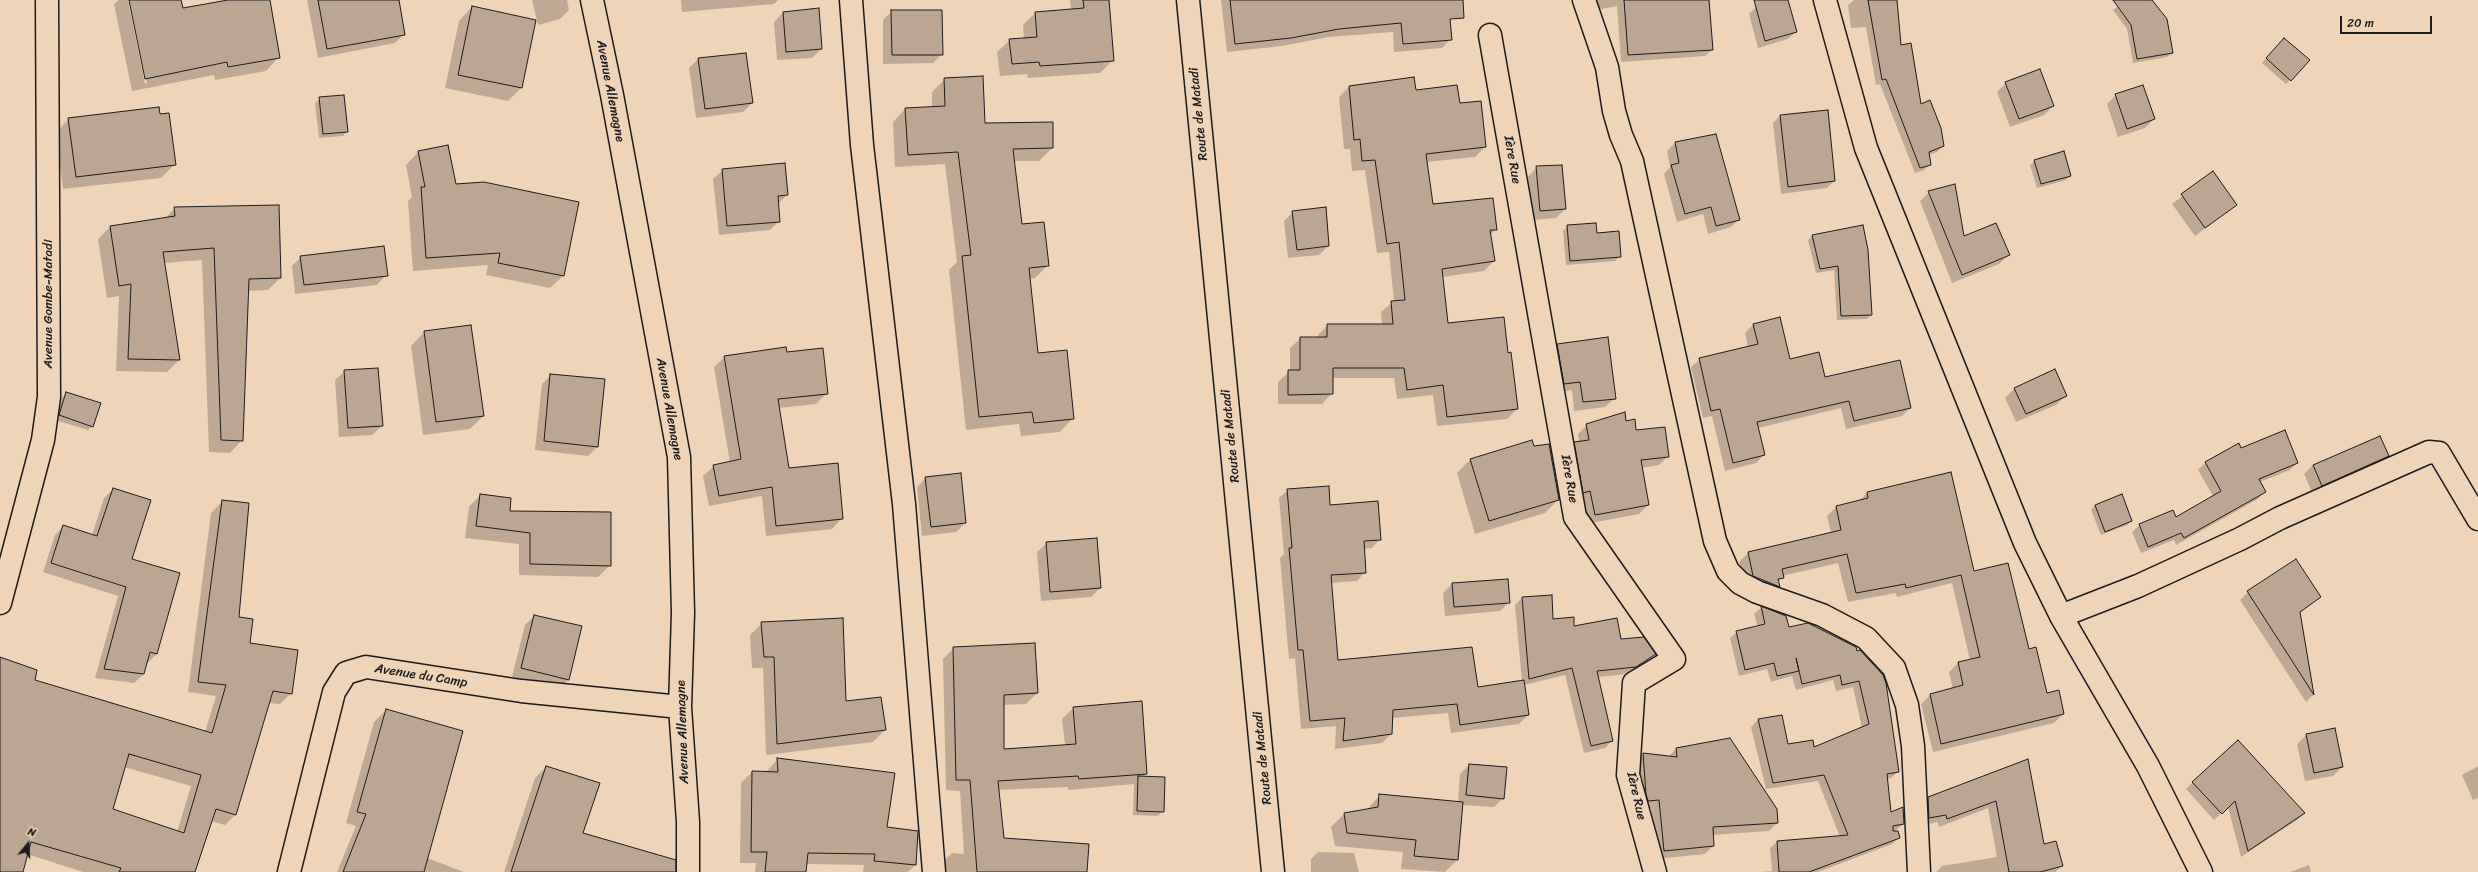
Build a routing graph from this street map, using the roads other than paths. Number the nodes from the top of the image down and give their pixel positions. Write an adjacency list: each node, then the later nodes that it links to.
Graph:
1 (47, 0): 9 (main road, Avenue Gombe-Matadi)
2 (592, 0): 11 (main road, Avenue Allemagne)
3 (851, 0): 14 (main road)
4 (1188, 0): 15 (main road, Route de Matadi)
5 (1584, 0): 17 (main road)
6 (1825, 0): 10 (main road)
7 (1490, 35): 16 (main road, Ière Rue)
8 (2478, 518): 10 (main road)
9 (0, 603)
10 (2061, 616): 18 (main road)
11 (680, 707): 12 (main road, Avenue du Camp); 13 (main road, Avenue Allemagne)
12 (289, 872)
13 (688, 872)
14 (934, 872)
15 (1273, 872)
16 (1655, 872)
17 (1919, 872)
18 (2201, 872)

